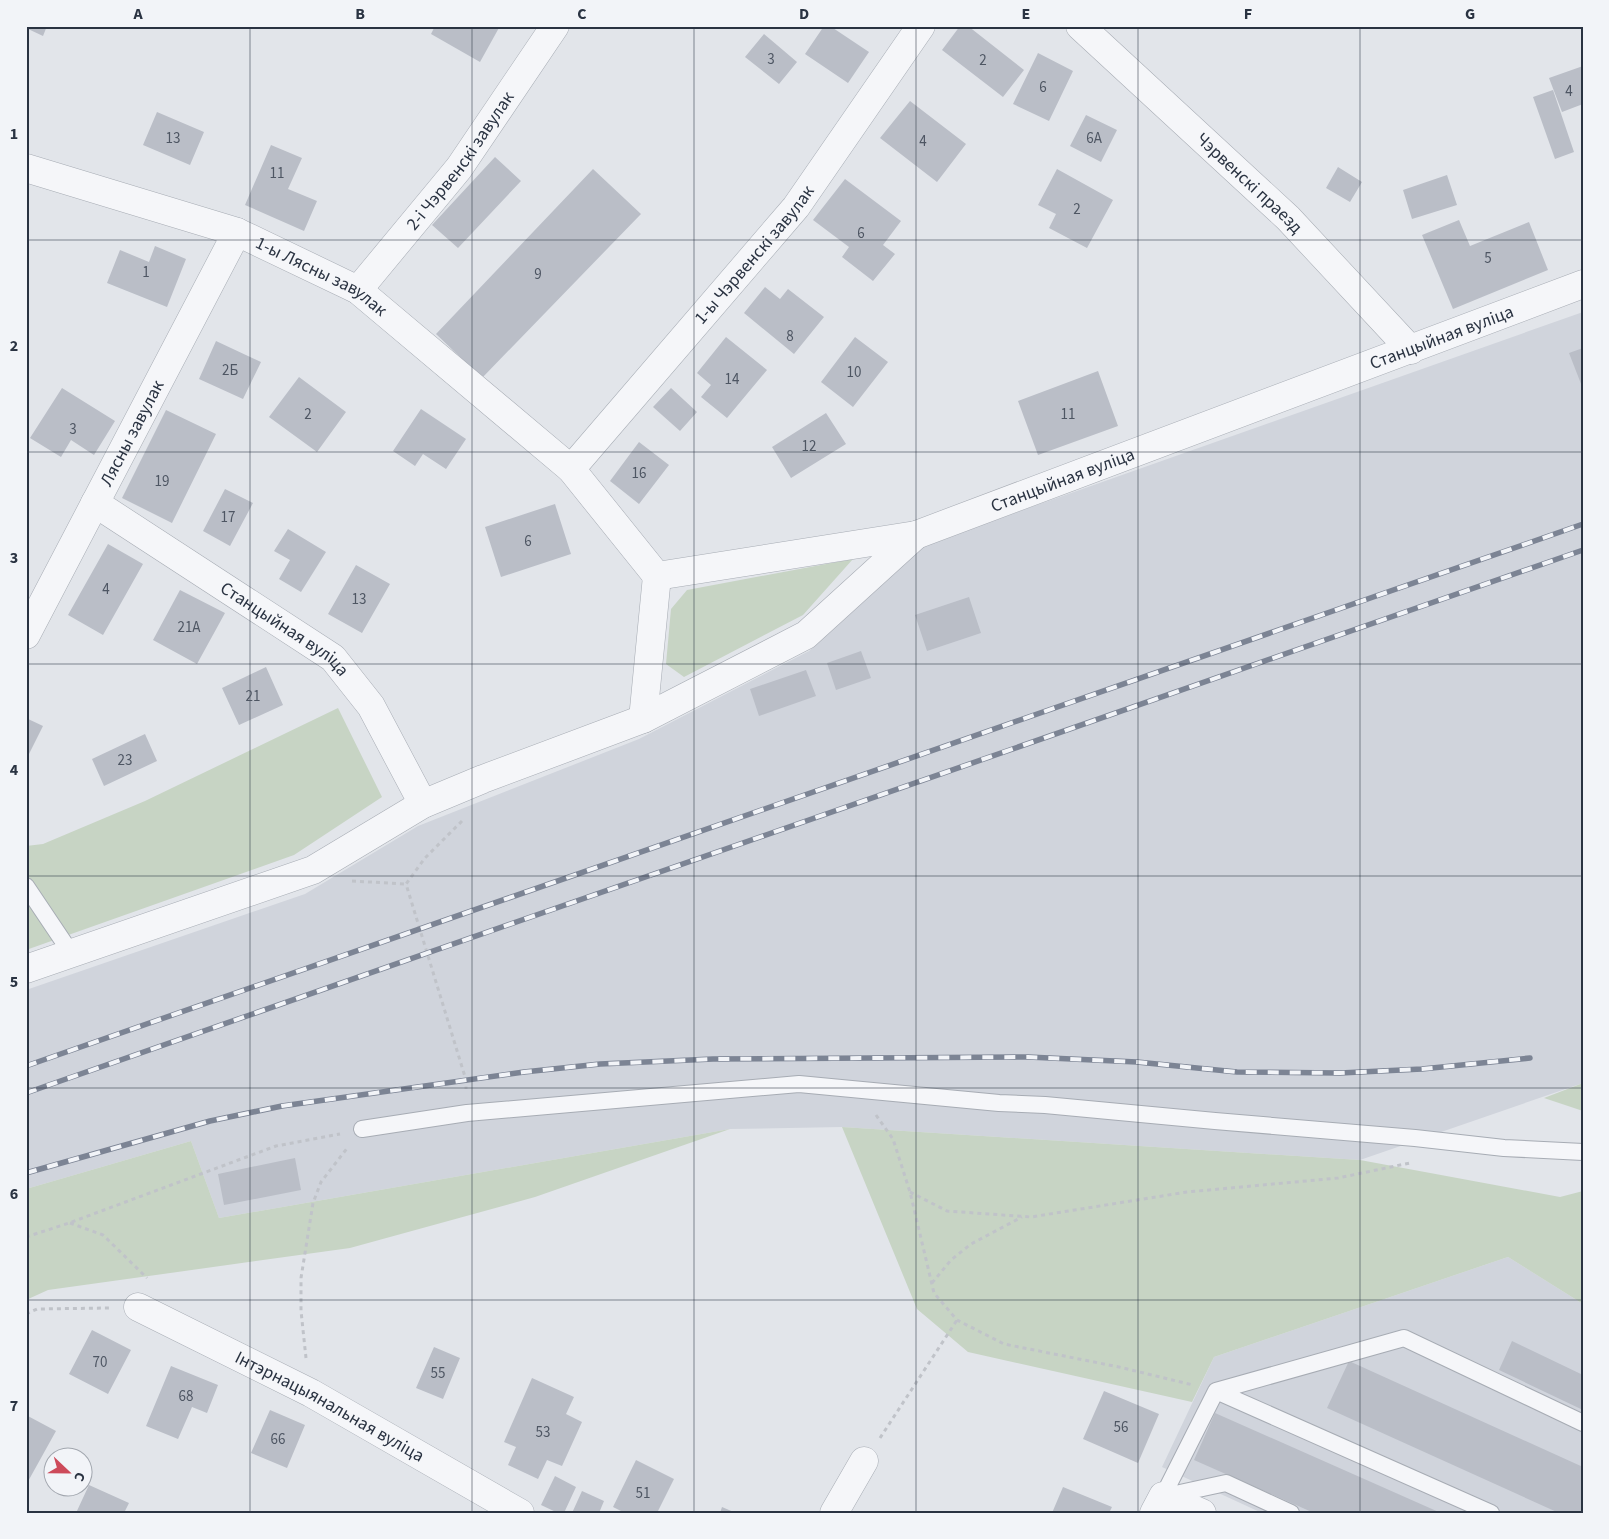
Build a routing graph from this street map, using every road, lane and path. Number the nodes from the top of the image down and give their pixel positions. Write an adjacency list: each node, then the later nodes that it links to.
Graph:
1 (555, 26): 7 (street, 2-і Чэрвенскі завулак)
2 (921, 26): 9 (street, 1-ы Чэрвенскі завулак)
3 (1080, 26): 8 (street, Чэрвенскі праезд)
4 (26, 168): 5 (street, 1-ы Лясны завулак)
5 (237, 232): 7 (street, 1-ы Лясны завулак); 10 (street, Лясны завулак)
6 (1583, 284): 8 (street, Станцыйная вуліца)
7 (358, 290): 9 (street, 1-ы Лясны завулак)
8 (1411, 350): 11 (street, Станцыйная вуліца)
9 (571, 469): 12 (street)
10 (95, 502): 13 (street, Лясны завулак); 15 (street, Станцыйная вуліца)
11 (916, 535): 12 (street, Станцыйная вуліца); 14 (street)
12 (657, 576): 14 (street)
13 (26, 634)
14 (643, 719): 15 (street)
15 (423, 804): 17 (street)
16 (420, 866): 18 (path)
17 (313, 870): 18 (path); 20 (street)
18 (406, 884): 23 (path)
19 (26, 886): 20 (lane)
20 (71, 953): 21 (street)
21 (26, 969)
22 (859, 1090): 23 (lane); 25 (lane); 27 (path)
23 (467, 1113): 24 (lane)
24 (362, 1129): 29 (path); 37 (path)
25 (1583, 1152)
26 (1417, 1161): 28 (path)
27 (910, 1192): 28 (path); 32 (path)
28 (1023, 1216): 32 (path)
29 (69, 1223): 30 (path); 31 (path)
30 (26, 1236)
31 (147, 1278)
32 (931, 1284): 35 (path)
33 (138, 1307): 34 (path); 37 (street, Інтэрнацыянальная вуліца)
34 (26, 1314)
35 (957, 1320): 36 (path); 39 (path)
36 (1216, 1391): 38 (lane); 40 (lane); 45 (lane)
37 (312, 1393): 41 (street, Інтэрнацыянальная вуліца)
38 (1583, 1423)
39 (864, 1461): 42 (street)
40 (1159, 1505): 43 (street); 44 (lane)
41 (520, 1513)
42 (834, 1513)
43 (1202, 1513)
44 (1292, 1513)
45 (1491, 1513)

